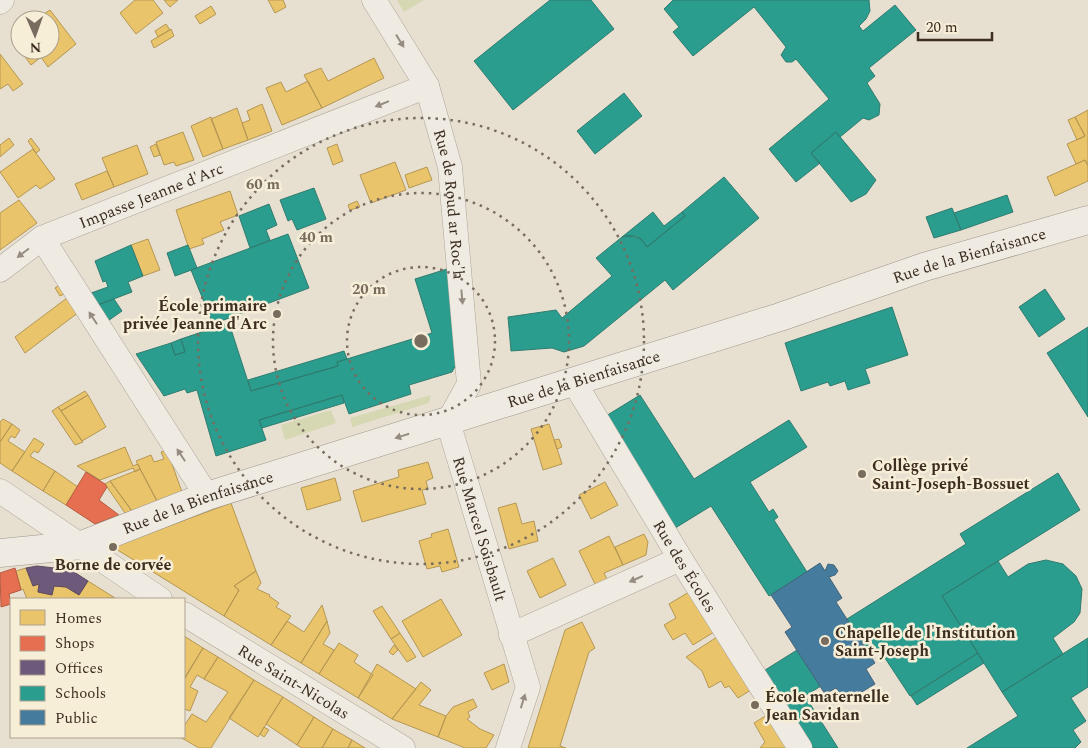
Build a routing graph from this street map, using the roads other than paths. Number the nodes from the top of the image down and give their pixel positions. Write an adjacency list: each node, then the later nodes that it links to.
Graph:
1 (374, 0): 2 (street, Rue de Roud ar Roc'h, one-way to 2)
2 (427, 86): 4 (street, Impasse Jeanne d'Arc, one-way to 4); 7 (street, Rue de Roud ar Roc'h, one-way to 7)
3 (1088, 220): 6 (street, Rue de la Bienfaisance)
4 (42, 238): 5 (street, Impasse Jeanne d'Arc, one-way to 5); 9 (street, one-way to 4)
5 (0, 270)
6 (574, 382): 7 (street, Rue de la Bienfaisance); 12 (street, Rue des Écoles)
7 (448, 422): 9 (street, Rue de la Bienfaisance, one-way to 9); 15 (street, Rue Marcel Soisbault)
8 (0, 490): 10 (street)
9 (207, 496): 10 (street, Rue de la Bienfaisance)
10 (82, 545): 11 (street, Rue de la Bienfaisance); 13 (street)
11 (0, 553)
12 (680, 559): 15 (street, one-way to 15); 18 (street, Rue des Écoles)
13 (159, 598)
14 (185, 615): 16 (street, Rue Saint-Nicolas)
15 (511, 635): 17 (street, Rue Marcel Soisbault, one-way to 15)
16 (404, 748)
17 (508, 748)
18 (800, 748)

